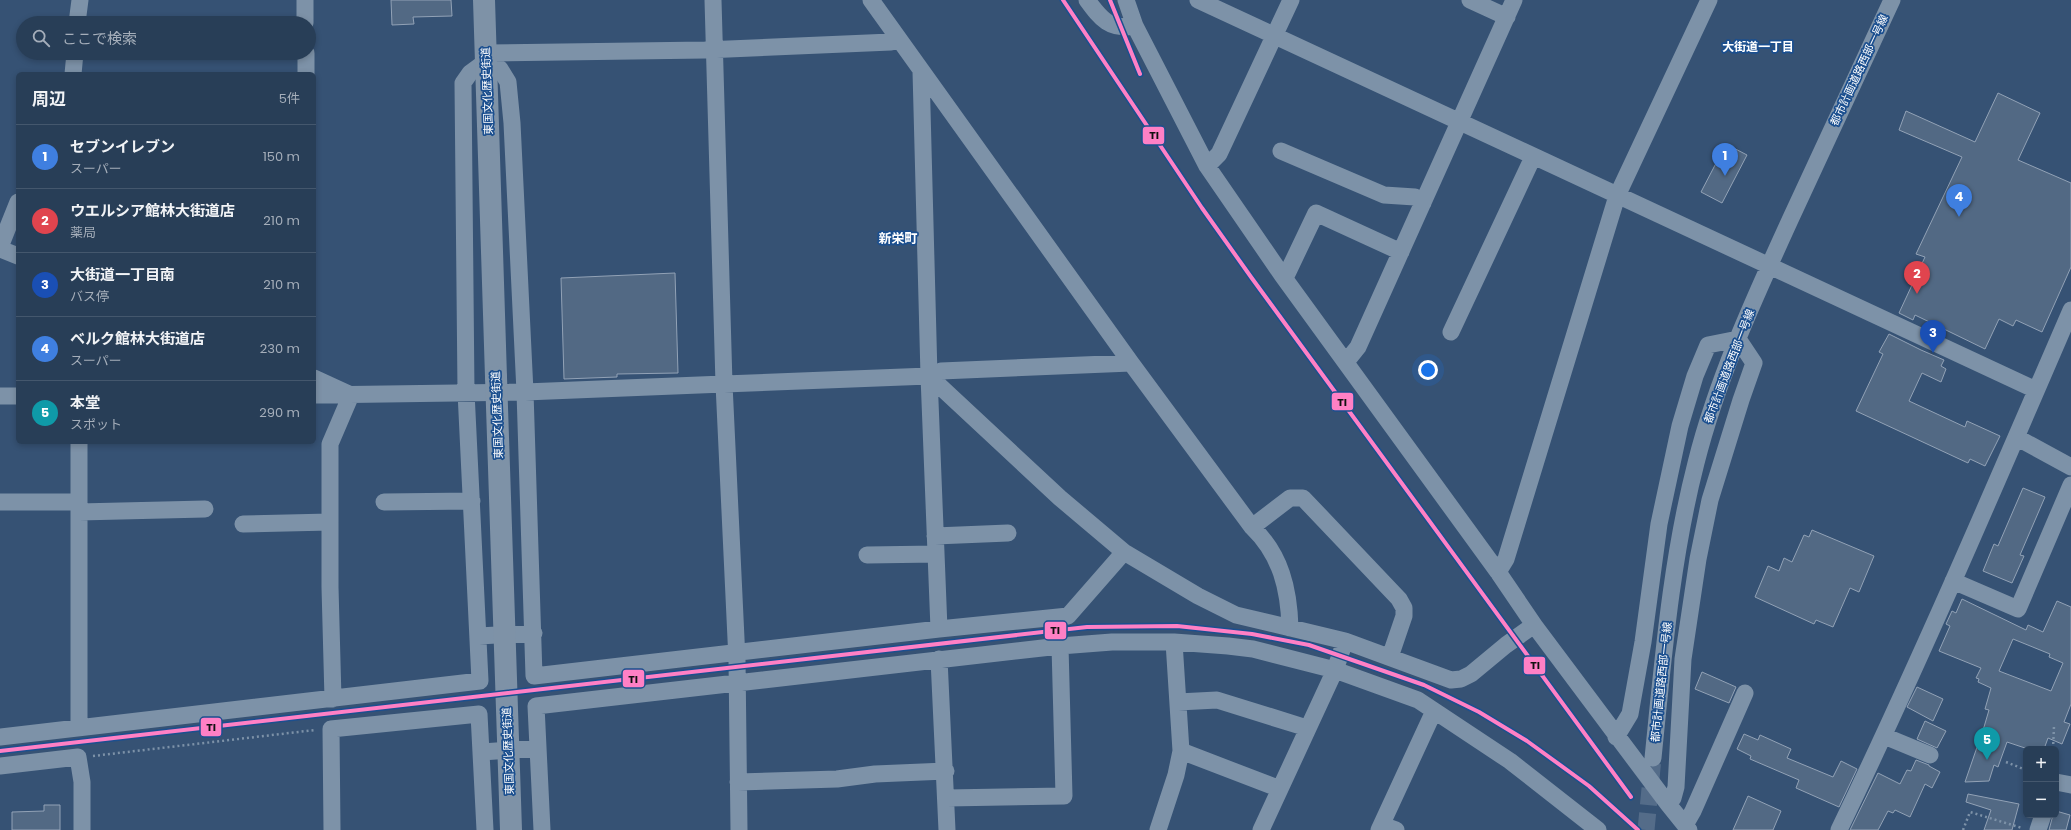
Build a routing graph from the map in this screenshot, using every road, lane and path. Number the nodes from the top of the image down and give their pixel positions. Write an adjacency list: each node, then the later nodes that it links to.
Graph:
1 (80, 0): 14 (street)
2 (305, 0): 15 (street)
3 (484, 0): 21 (highway, 東国文化歴史街道)
4 (713, 0): 20 (street)
5 (871, 0): 19 (street)
6 (1087, 0): 17 (street)
7 (1126, 0): 17 (street)
8 (1198, 0): 18 (street)
9 (1291, 0): 18 (street)
10 (1470, 0): 16 (street)
11 (1514, 0): 16 (street)
12 (1709, 0): 31 (street)
13 (1892, 0): 37 (street, 都市計画道路西部一号線)
14 (78, 16)
15 (305, 16)
16 (1507, 17): 27 (street)
17 (1135, 26): 30 (street)
18 (1274, 36): 27 (street); 30 (street)
19 (899, 40): 20 (street); 26 (street)
20 (715, 49): 21 (street); 46 (street)
21 (485, 58): 48 (street); 49 (street); 121 (highway, 東国文化歴史街道, bridge)
22 (73, 60): 24 (street)
23 (306, 60): 25 (street)
24 (72, 72)
25 (306, 72)
26 (921, 72): 43 (street); 44 (street)
27 (1458, 122): 29 (street); 32 (street)
28 (1281, 151): 32 (street)
29 (1533, 157): 31 (street); 40 (street)
30 (1207, 166): 38 (street)
31 (1617, 196): 37 (street); 71 (street)
32 (1423, 202): 35 (street)
33 (16, 207): 34 (street)
34 (0, 248): 36 (street)
35 (1401, 252): 38 (street); 42 (street)
36 (16, 255)
37 (1769, 267): 41 (street, 都市計画道路西部一号線); 47 (street)
38 (1285, 278): 42 (street)
39 (2071, 310): 47 (street)
40 (1451, 332)
41 (1738, 339): 94 (street); 103 (street, 都市計画道路西部一号線); 113 (street)
42 (1346, 362): 71 (street)
43 (1131, 363): 44 (street); 65 (street)
44 (929, 376): 46 (street); 67 (street); 68 (street)
45 (316, 379): 51 (street)
46 (724, 384): 49 (street); 81 (street)
47 (2036, 390): 54 (street)
48 (466, 392): 49 (street); 51 (street); 58 (street)
49 (525, 392): 76 (street)
50 (316, 395): 51 (street)
51 (351, 395): 63 (street)
52 (0, 396): 53 (street)
53 (16, 396)
54 (2016, 437): 56 (street); 72 (street)
55 (79, 444): 61 (street)
56 (2071, 467)
57 (2071, 484): 72 (street)
58 (472, 501): 60 (street); 77 (street)
59 (0, 502): 61 (street)
60 (384, 502)
61 (79, 507): 62 (street); 91 (street)
62 (205, 509)
63 (330, 522): 64 (street); 87 (street)
64 (242, 524)
65 (1252, 527): 74 (street); 82 (street)
66 (1008, 533): 67 (street)
67 (935, 536): 69 (street)
68 (1124, 552): 74 (street); 75 (street)
69 (936, 554): 70 (street); 75 (street)
70 (867, 555)
71 (1498, 572): 73 (street)
72 (1953, 581): 95 (street)
73 (1534, 625): 82 (street); 94 (street)
74 (1290, 628): 78 (street)
75 (939, 629): 81 (street)
76 (534, 633): 77 (street); 81 (street)
77 (479, 636): 87 (street)
78 (1345, 641): 82 (street); 84 (street)
79 (1174, 642): 80 (street); 84 (street); 88 (street)
80 (1060, 646): 83 (street); 112 (street)
81 (735, 653): 85 (street)
82 (1390, 657)
83 (939, 659): 85 (street); 107 (street)
84 (1335, 670): 89 (street); 92 (street)
85 (736, 682): 98 (street); 108 (street)
86 (1745, 693): 116 (street)
87 (333, 699): 91 (street)
88 (1178, 702): 92 (street); 99 (street)
89 (1434, 711): 115 (street); 127 (street)
90 (2054, 726): 97 (path)
91 (79, 728): 96 (street)
92 (1307, 728): 111 (street)
93 (331, 729): 100 (street); 102 (path); 119 (street)
94 (1616, 736): 113 (street)
95 (1884, 736): 101 (street); 128 (street)
96 (0, 737)
97 (2053, 746)
98 (538, 748): 100 (street); 122 (street)
99 (1181, 751): 111 (street); 125 (street)
100 (482, 752): 120 (street)
101 (1930, 755)
102 (78, 757): 105 (street); 118 (street)
103 (1653, 758)
104 (2006, 762): 106 (path)
105 (0, 766)
106 (2023, 769)
107 (946, 771): 108 (street); 112 (street)
108 (738, 782): 123 (street)
109 (2059, 783): 110 (street)
110 (2071, 785)
111 (1280, 789): 126 (street)
112 (947, 798): 124 (street)
113 (1668, 804): 116 (street)
114 (2039, 818): 117 (street)
115 (1386, 828)
116 (1687, 828)
117 (2030, 829): 129 (path)
118 (82, 830)
119 (332, 830)
120 (485, 830)
121 (511, 830)
122 (542, 830)
123 (739, 830)
124 (948, 830)
125 (1158, 830)
126 (1261, 830)
127 (1598, 830)
128 (1839, 830)
129 (1963, 830)

